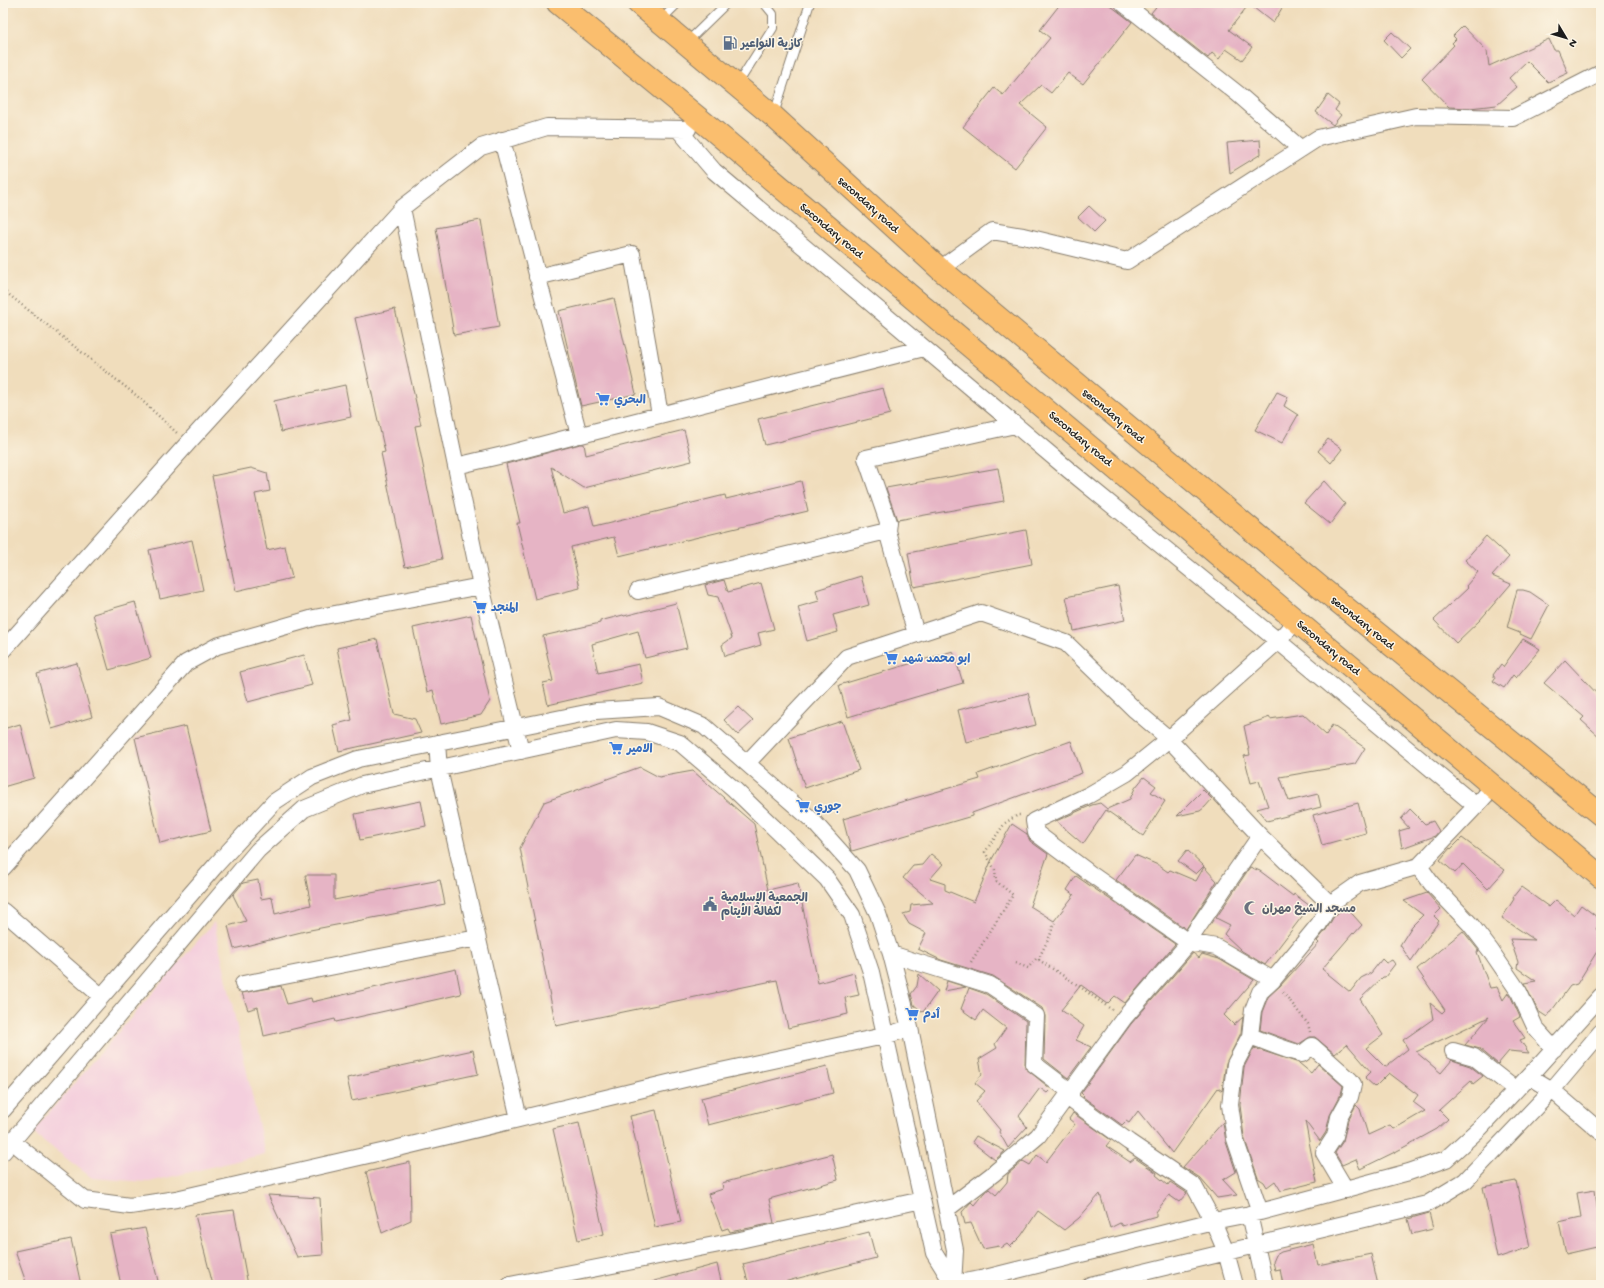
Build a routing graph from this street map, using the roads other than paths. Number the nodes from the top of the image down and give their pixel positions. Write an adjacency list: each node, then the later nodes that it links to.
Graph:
1 (558, 3): 14 (main road, Secondary road)
2 (638, 3): 8 (main road, secondary road)
3 (678, 3): 8 (lane)
4 (727, 3): 9 (lane)
5 (764, 3): 11 (lane)
6 (810, 3): 12 (lane)
7 (1123, 3): 16 (street)
8 (660, 21): 9 (main road, secondary road)
9 (686, 44): 11 (main road, secondary road)
10 (1601, 74): 16 (street)
11 (736, 86): 12 (main road, secondary road)
12 (773, 116): 18 (main road, secondary road)
13 (678, 128): 14 (street); 15 (street); 20 (street)
14 (713, 130): 28 (main road, Secondary road)
15 (502, 140): 17 (street); 19 (street)
16 (1301, 149): 18 (street)
17 (402, 208): 24 (street); 31 (street)
18 (940, 269): 40 (main road, secondary road)
19 (537, 277): 21 (street); 23 (street)
20 (924, 348): 21 (street); 22 (street)
21 (660, 415): 23 (street)
22 (1015, 425): 25 (street); 30 (street)
23 (578, 435): 24 (street)
24 (456, 466): 26 (street)
25 (887, 531): 27 (street); 29 (street)
26 (481, 586): 32 (street); 43 (street)
27 (638, 591)
28 (1297, 620): 30 (street); 38 (main road, Secondary road)
29 (916, 634): 33 (street); 36 (street)
30 (1278, 641): 33 (street); 39 (street)
31 (3, 650)
32 (515, 727): 34 (street); 35 (street); 36 (street)
33 (1169, 739): 41 (street); 48 (street)
34 (437, 743): 37 (street); 52 (street)
35 (521, 751): 37 (street); 56 (street)
36 (747, 763): 49 (street)
37 (439, 769): 47 (street); 67 (street)
38 (1494, 786): 39 (street); 44 (main road, Secondary road)
39 (1476, 806): 42 (street)
40 (1601, 815)
41 (1260, 836): 45 (street); 48 (street)
42 (1418, 866): 45 (street); 58 (street)
43 (3, 868)
44 (1601, 876)
45 (1330, 904): 50 (street)
46 (3, 911): 52 (street)
47 (477, 938): 51 (street); 65 (street)
48 (1188, 942): 50 (street); 63 (street)
49 (891, 954): 54 (street); 63 (street)
50 (1273, 980): 57 (street)
51 (243, 984)
52 (101, 996): 64 (street)
53 (1601, 996): 58 (street)
54 (910, 1028): 56 (street); 70 (street)
55 (1601, 1032): 62 (street)
56 (884, 1036): 65 (street); 69 (street)
57 (1250, 1036): 68 (street); 71 (street)
58 (1554, 1049): 60 (street)
59 (1453, 1051): 61 (street)
60 (1530, 1076): 61 (street); 62 (street)
61 (1516, 1090): 68 (street)
62 (1552, 1090): 66 (street); 73 (street)
63 (1071, 1092): 70 (street); 72 (street)
64 (3, 1110)
65 (519, 1119): 67 (street)
66 (1601, 1132)
67 (8, 1147)
68 (1346, 1190): 71 (street)
69 (922, 1200): 75 (street); 76 (street)
70 (947, 1209): 76 (street)
71 (1255, 1213): 72 (street); 73 (street)
72 (1213, 1221): 74 (street); 76 (street)
73 (1257, 1245): 74 (street); 79 (street)
74 (1226, 1252): 77 (street); 78 (street)
75 (510, 1285)
76 (951, 1285)
77 (1090, 1285)
78 (1235, 1285)
79 (1265, 1285)

